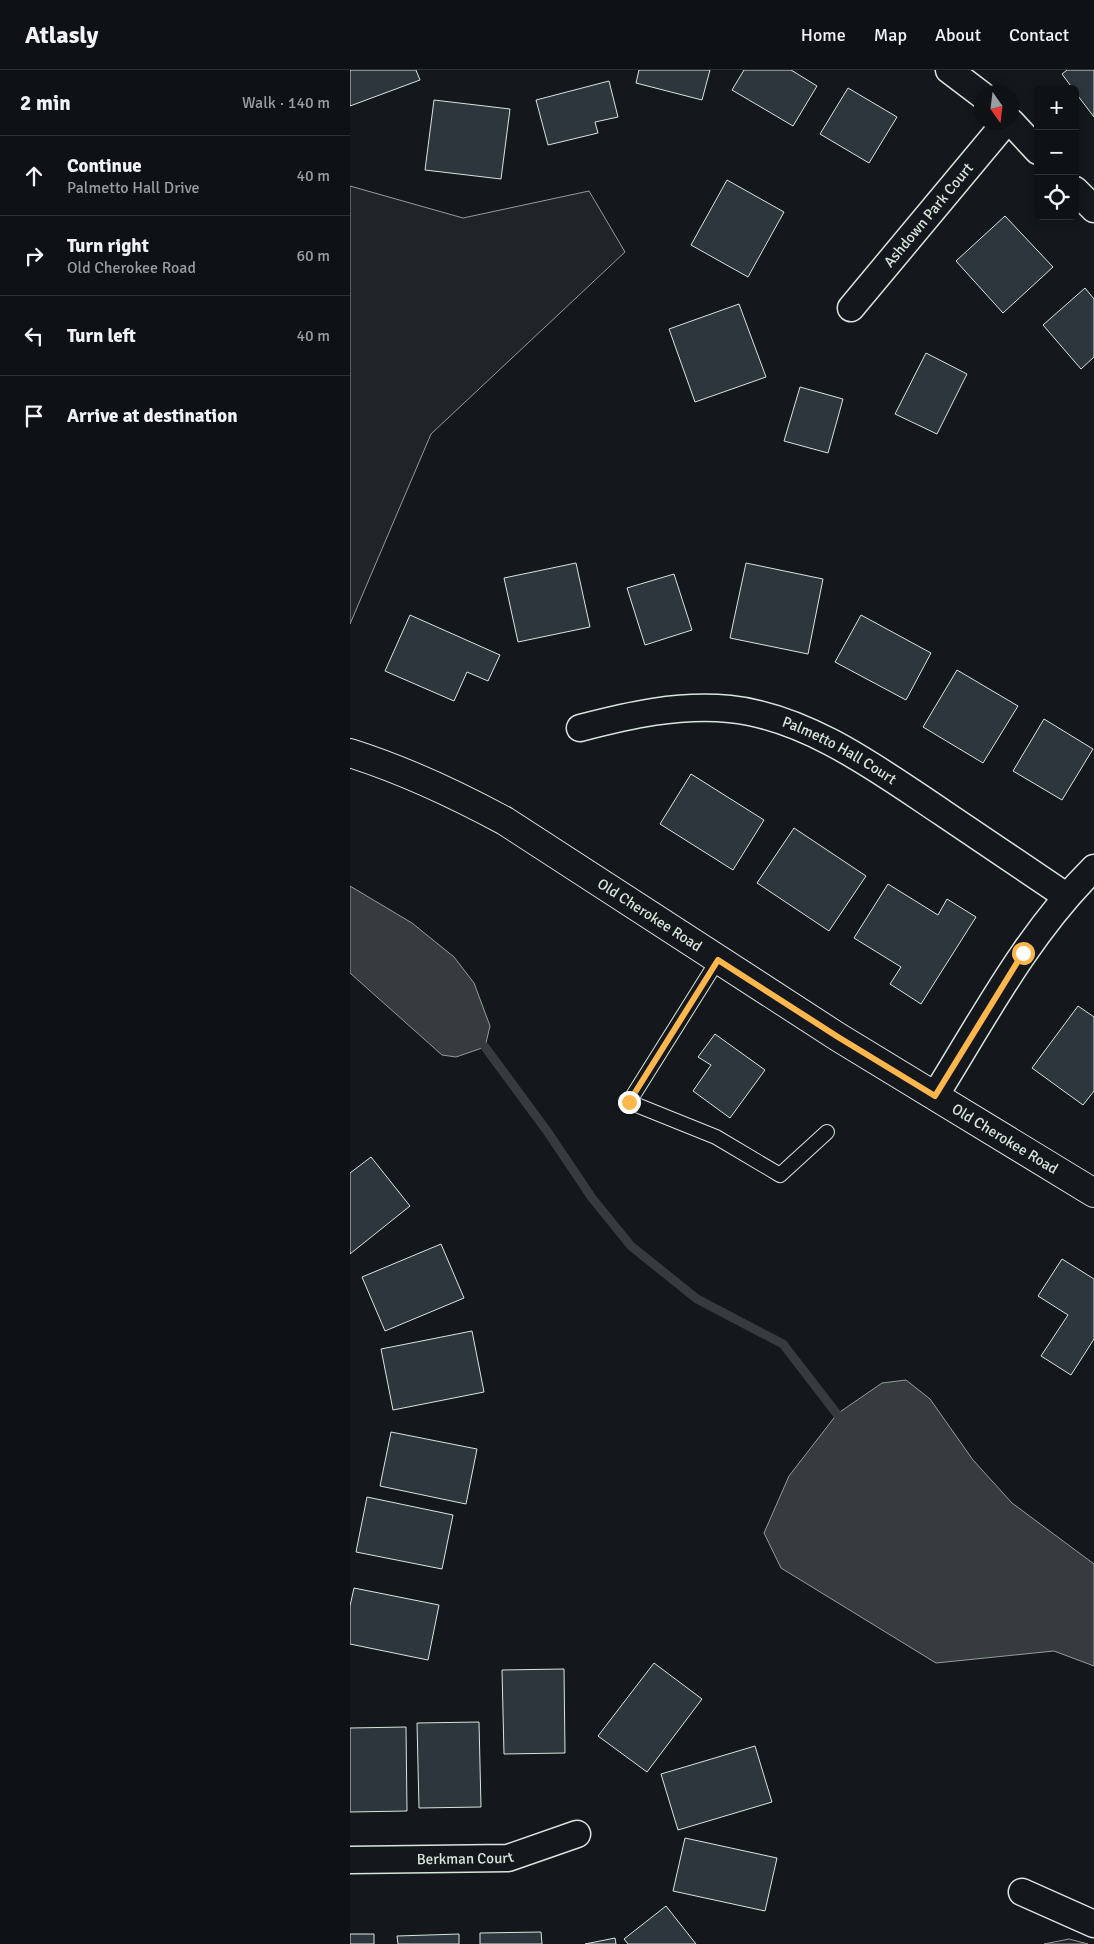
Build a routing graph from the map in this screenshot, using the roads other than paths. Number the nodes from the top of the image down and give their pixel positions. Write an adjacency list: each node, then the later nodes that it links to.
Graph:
1 (949, 70): 2 (street)
2 (974, 89)
3 (999, 130): 8 (street, Ashdown Park Court)
4 (1018, 130): 5 (street)
5 (1034, 147)
6 (1079, 194): 7 (street)
7 (1094, 209)
8 (851, 308)
9 (580, 728): 12 (street, Palmetto Hall Court)
10 (350, 752): 13 (street, Old Cherokee Road)
11 (1094, 868): 12 (street)
12 (1066, 896): 14 (street)
13 (718, 960): 14 (street, Old Cherokee Road); 15 (lane)
14 (935, 1096): 16 (street, Old Cherokee Road)
15 (827, 1132)
16 (1094, 1193)
17 (577, 1834): 18 (street, Berkman Court)
18 (350, 1860)
19 (1022, 1892): 20 (street)
20 (1094, 1924)

